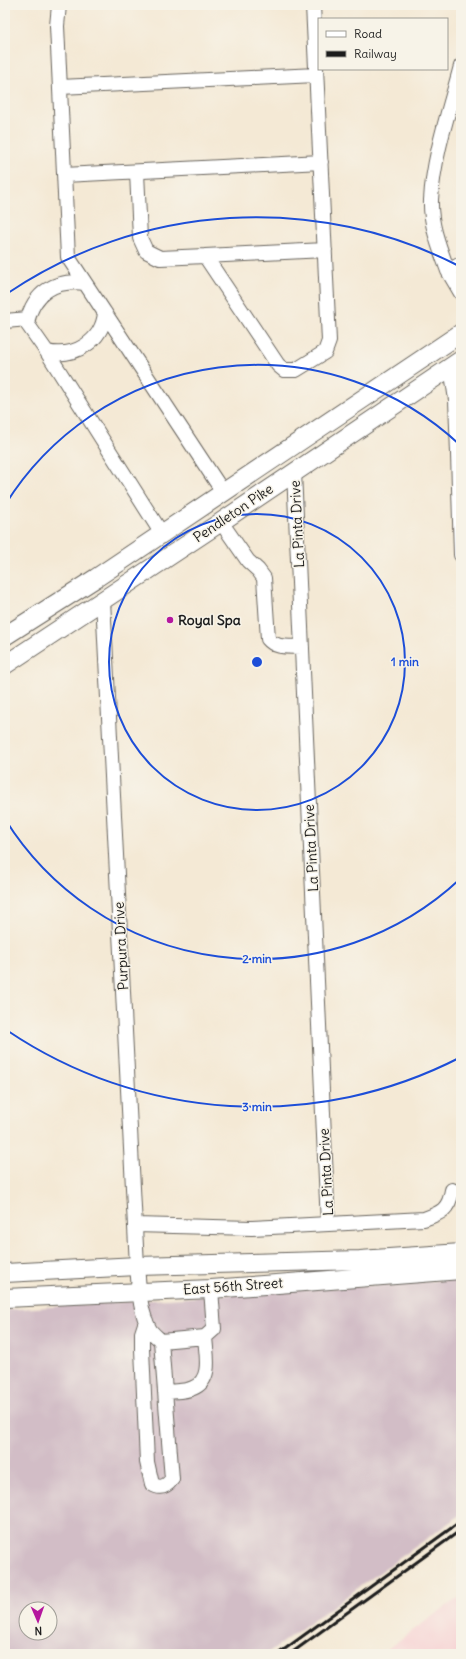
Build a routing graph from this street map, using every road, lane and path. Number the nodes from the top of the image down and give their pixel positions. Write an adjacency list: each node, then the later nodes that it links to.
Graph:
1 (59, 5): 5 (street)
2 (313, 5): 4 (street)
3 (461, 66): 12 (street)
4 (316, 75): 5 (street); 6 (street)
5 (60, 87): 8 (street)
6 (320, 162): 7 (street); 9 (street)
7 (137, 172): 8 (street); 10 (street)
8 (64, 176): 13 (street)
9 (325, 250): 10 (street); 10 (street)
10 (205, 256)
11 (461, 264): 12 (street)
12 (448, 271): 14 (street)
13 (85, 284): 15 (street); 16 (street)
14 (461, 292)
15 (105, 313): 19 (street); 23 (street)
16 (28, 319): 17 (street); 19 (street)
17 (5, 320)
18 (461, 333): 23 (main road, Pendleton Pike)
19 (47, 352): 25 (street)
20 (456, 364): 21 (street); 22 (main road, Pendleton Pike)
21 (460, 454): 26 (street)
22 (294, 472): 24 (main road, Pendleton Pike); 29 (street, La Pinta Drive)
23 (224, 492): 25 (main road, Pendleton Pike)
24 (221, 522): 27 (main road, Pendleton Pike); 29 (street)
25 (162, 534): 28 (main road, Pendleton Pike)
26 (461, 555)
27 (103, 600): 30 (main road, Pendleton Pike); 33 (street, Purpura Drive)
28 (5, 636)
29 (302, 647): 32 (street, La Pinta Drive)
30 (10, 662)
31 (452, 1190): 32 (street)
32 (328, 1224): 33 (street)
33 (135, 1225): 35 (street, Purpura Drive)
34 (461, 1253): 35 (main road, East 56th Street)
35 (137, 1266): 37 (main road, East 56th Street); 39 (street, Purpura Drive)
36 (461, 1270): 38 (main road, East 56th Street)
37 (5, 1274)
38 (211, 1288): 39 (main road, East 56th Street); 42 (street)
39 (139, 1291): 40 (main road, East 56th Street); 41 (street, Purpura Drive)
40 (5, 1298)
41 (146, 1321): 43 (street); 44 (street)
42 (206, 1337): 43 (street); 44 (street)
43 (161, 1340): 44 (street)
44 (165, 1392)

